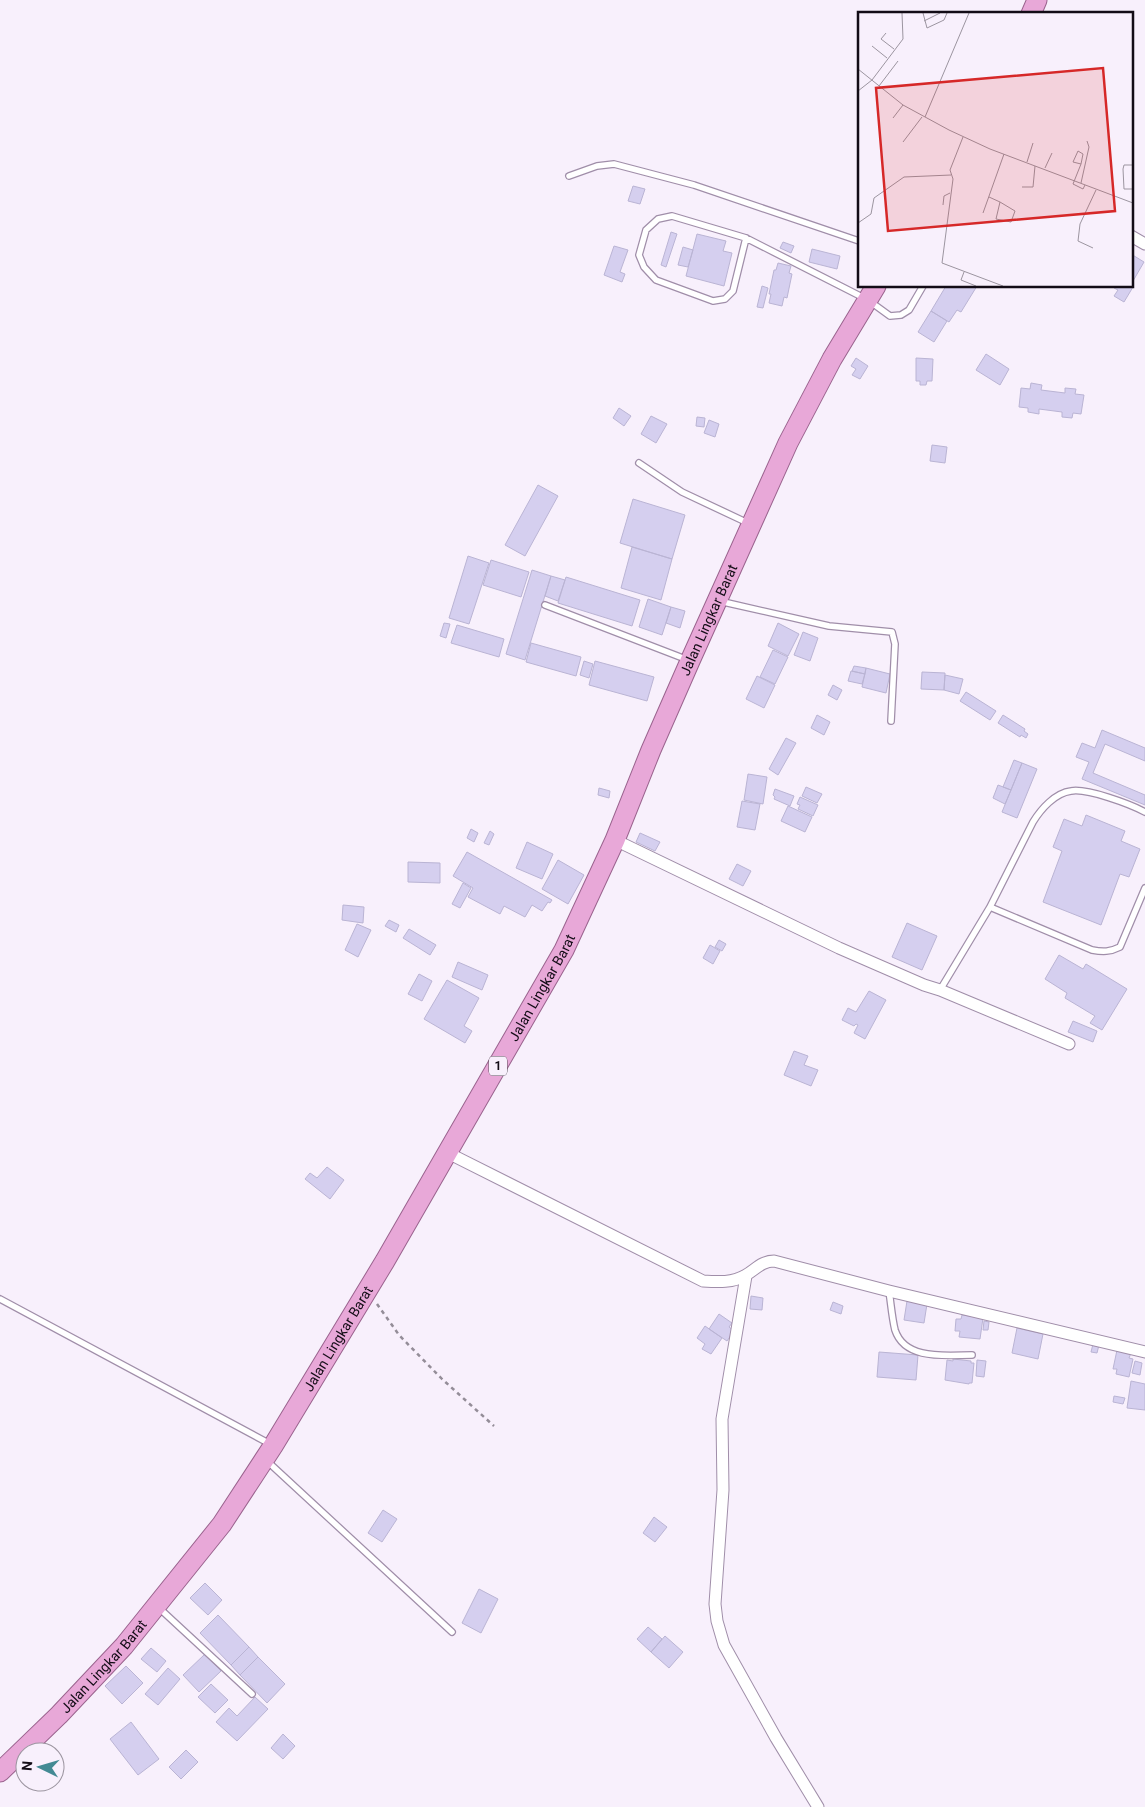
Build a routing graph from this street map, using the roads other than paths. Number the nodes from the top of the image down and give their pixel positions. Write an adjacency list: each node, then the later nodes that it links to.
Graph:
1 (1037, 0): 2 (highway)
2 (1032, 12)
3 (568, 176): 6 (lane)
4 (1132, 237): 7 (street)
5 (746, 238): 5 (lane); 8 (lane)
6 (858, 241)
7 (1145, 244)
8 (858, 287)
9 (921, 288): 10 (lane)
10 (872, 293): 12 (highway, Jalan Lingkar Barat / 1)
11 (639, 462): 12 (lane)
12 (752, 525): 13 (highway, Jalan Lingkar Barat / 1)
13 (717, 601): 15 (highway, Jalan Lingkar Barat / 1); 16 (lane)
14 (544, 605): 15 (lane)
15 (690, 661): 18 (highway, Jalan Lingkar Barat / 1)
16 (891, 721)
17 (1145, 812): 20 (lane)
18 (615, 840): 21 (street); 23 (highway, Jalan Lingkar Barat / 1)
19 (1145, 888): 20 (lane)
20 (990, 907): 21 (lane)
21 (940, 990): 22 (street)
22 (1069, 1044)
23 (448, 1153): 24 (street); 29 (highway, Jalan Lingkar Barat / 1)
24 (746, 1276): 25 (street); 34 (street)
25 (889, 1291): 27 (street); 28 (lane)
26 (0, 1299): 29 (lane)
27 (1145, 1352)
28 (972, 1355)
29 (269, 1453): 30 (highway, Jalan Lingkar Barat / 1); 31 (lane)
30 (157, 1605): 32 (lane); 33 (highway, Jalan Lingkar Barat / 1)
31 (452, 1632)
32 (252, 1694)
33 (0, 1772)
34 (818, 1807)

